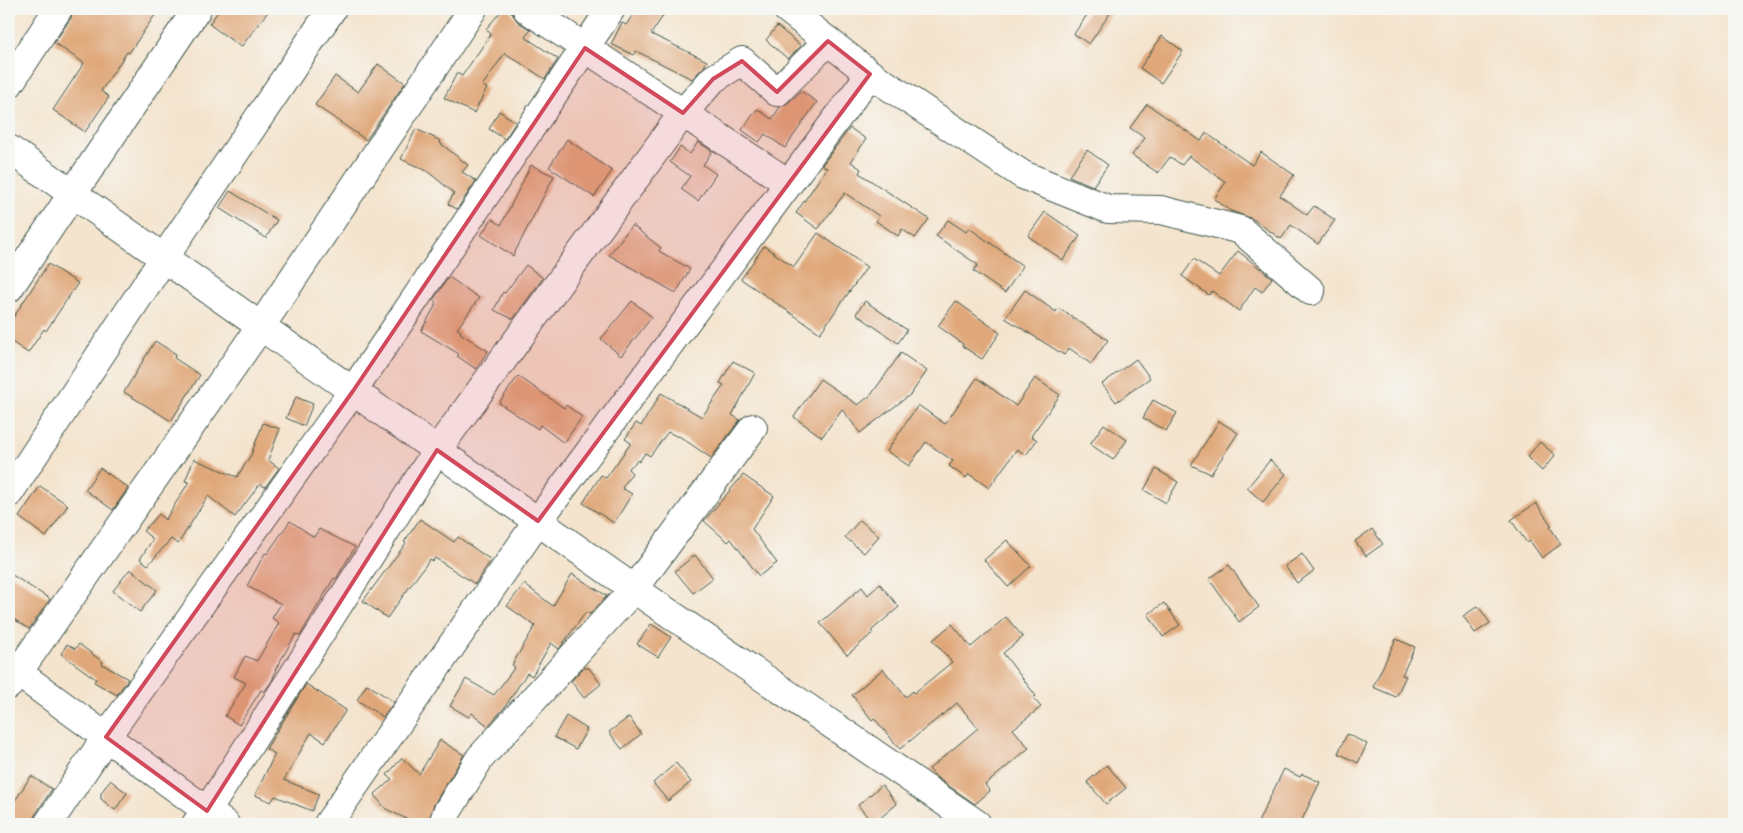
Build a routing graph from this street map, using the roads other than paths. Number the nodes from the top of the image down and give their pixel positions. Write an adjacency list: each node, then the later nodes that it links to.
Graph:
1 (58, 9): 11 (street)
2 (197, 9): 15 (street)
3 (332, 9): 16 (street)
4 (473, 9): 19 (street)
5 (527, 9): 9 (street)
6 (611, 9): 9 (street)
7 (787, 9): 8 (street)
8 (828, 41): 10 (street); 12 (street)
9 (585, 48): 12 (street); 20 (street)
10 (870, 74): 14 (street); 18 (street)
11 (9, 84)
12 (683, 113): 14 (street); 22 (street)
13 (9, 149): 15 (street)
14 (788, 183): 24 (street)
15 (72, 193): 16 (street); 17 (street)
16 (164, 258): 19 (street); 23 (street)
17 (9, 288)
18 (1311, 291)
19 (261, 326): 20 (street); 26 (street)
20 (354, 391): 22 (street); 27 (street)
21 (753, 428): 25 (street)
22 (437, 450): 24 (street); 28 (street)
23 (9, 493)
24 (538, 521): 25 (street); 30 (street)
25 (634, 589): 31 (street); 32 (street)
26 (11, 675): 27 (street)
27 (106, 737): 28 (street); 29 (street)
28 (210, 820)
29 (48, 824)
30 (328, 824)
31 (443, 824)
32 (976, 824)

